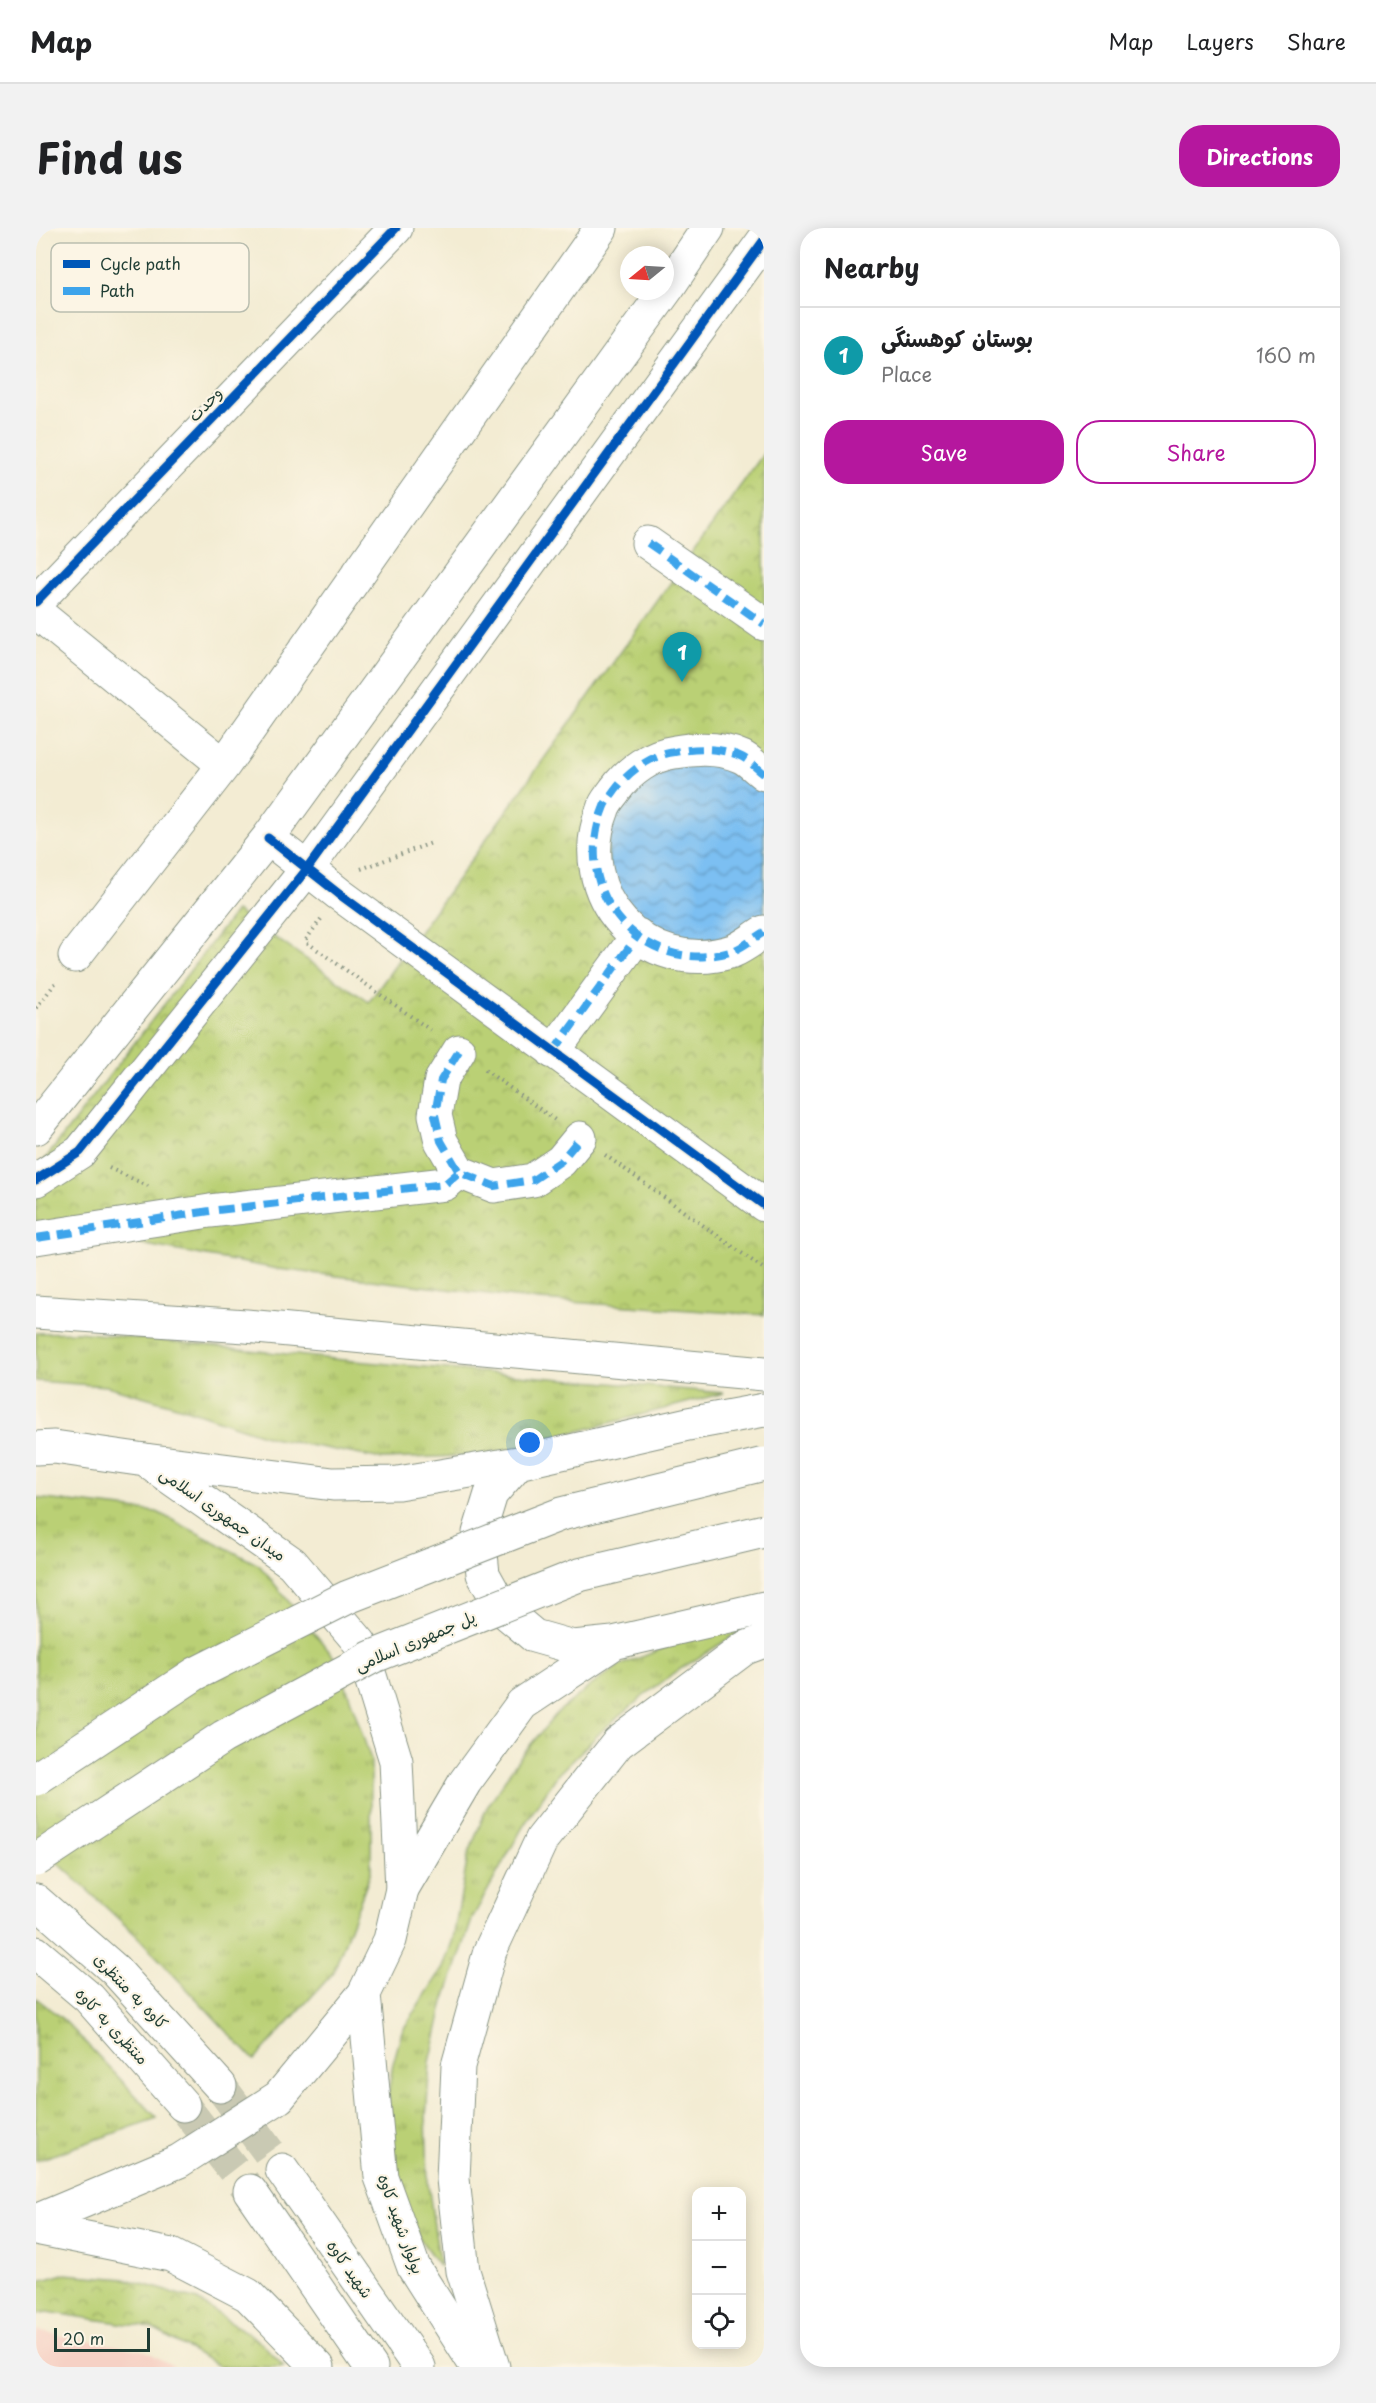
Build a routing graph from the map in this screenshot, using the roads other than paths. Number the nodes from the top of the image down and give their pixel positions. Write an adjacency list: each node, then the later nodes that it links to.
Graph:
1 (396, 228): 6 (main road, وحدت)
2 (601, 228): 9 (main road)
3 (708, 228): 11 (main road)
4 (764, 240): 12 (main road)
5 (648, 543): 8 (main road)
6 (36, 602)
7 (36, 612): 9 (main road)
8 (764, 624)
9 (224, 765): 15 (main road)
10 (764, 774): 14 (main road)
11 (268, 838): 12 (main road); 18 (main road)
12 (307, 869): 17 (main road); 21 (main road)
13 (764, 932): 14 (main road)
14 (638, 935): 17 (main road)
15 (75, 956)
16 (459, 1051): 20 (main road)
17 (553, 1052): 22 (main road)
18 (36, 1128)
19 (580, 1138): 20 (main road)
20 (459, 1172): 23 (main road)
21 (36, 1180)
22 (764, 1205)
23 (36, 1238)
24 (36, 1312): 25 (main road)
25 (764, 1374)
26 (764, 1410): 29 (main road)
27 (36, 1448): 28 (main road, میدان جمهوری اسلامی)
28 (145, 1460): 29 (main road); 37 (main road, میدان جمهوری اسلامی)
29 (518, 1462): 34 (main road)
30 (764, 1464): 35 (main road, bridge)
31 (764, 1531): 36 (main road, پل جمهوری اسلامی, bridge)
32 (764, 1608): 34 (main road)
33 (764, 1641): 51 (main road)
34 (613, 1643): 37 (main road)
35 (36, 1779)
36 (36, 1860)
37 (402, 1889): 40 (main road, میدان جمهوری اسلامی)
38 (36, 1901): 41 (main road, کاوه به منتظری)
39 (36, 1953): 42 (main road, منتظری به کاوه)
40 (364, 1994): 45 (main road, میدان جمهوری اسلامی); 50 (main road, بولوار شهید کاوه)
41 (220, 2086)
42 (183, 2105)
43 (282, 2170): 49 (main road, شهید کاوه)
44 (250, 2191): 48 (main road)
45 (36, 2221)
46 (36, 2228): 47 (main road)
47 (318, 2367)
48 (371, 2367)
49 (419, 2367)
50 (477, 2367)
51 (493, 2367)

